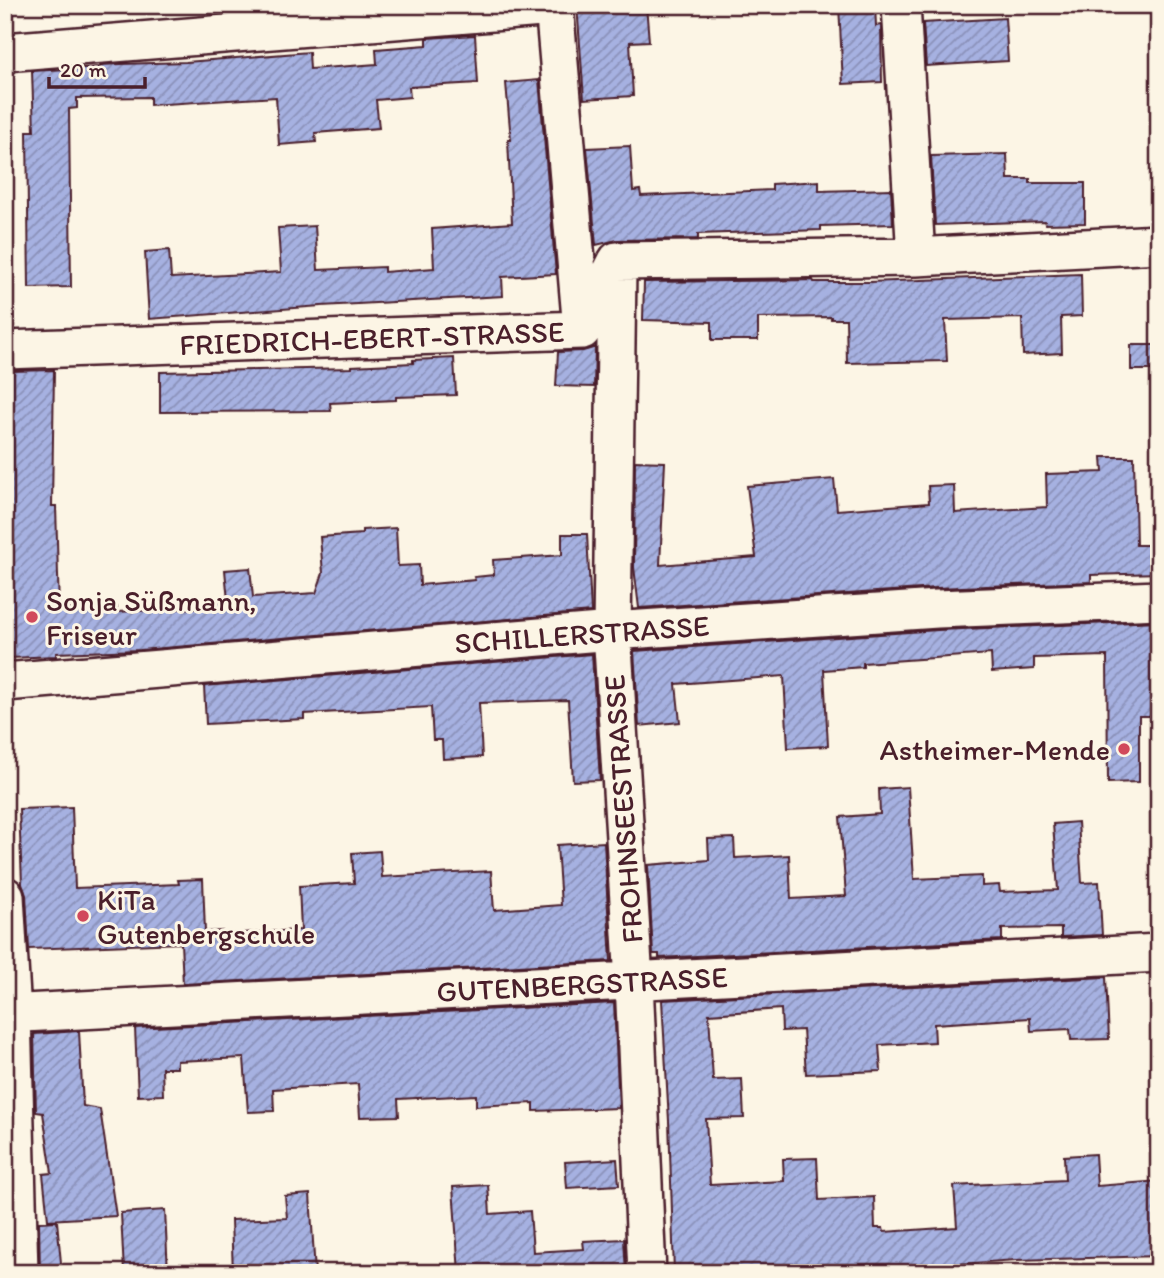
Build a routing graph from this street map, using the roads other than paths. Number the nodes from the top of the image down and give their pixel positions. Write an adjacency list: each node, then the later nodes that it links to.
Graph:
1 (901, 5): 5 (street)
2 (554, 6): 3 (street); 7 (street)
3 (5, 52)
4 (1159, 244): 5 (street)
5 (916, 257): 6 (street)
6 (617, 261): 7 (street, FRIEDRICH-EBERT-STRASSE); 10 (street, FROHNSEESTRASSE)
7 (582, 330): 8 (street, FRIEDRICH-EBERT-STRASSE)
8 (5, 350)
9 (1159, 600): 10 (street, SCHILLERSTRASSE)
10 (612, 631): 11 (street, SCHILLERSTRASSE); 14 (street, FROHNSEESTRASSE)
11 (5, 682)
12 (5, 896): 15 (street)
13 (1159, 953): 14 (street, GUTENBERGSTRASSE)
14 (634, 981): 15 (street, GUTENBERGSTRASSE); 17 (street, FROHNSEESTRASSE)
15 (9, 1014): 16 (street)
16 (19, 1273)
17 (647, 1273)

